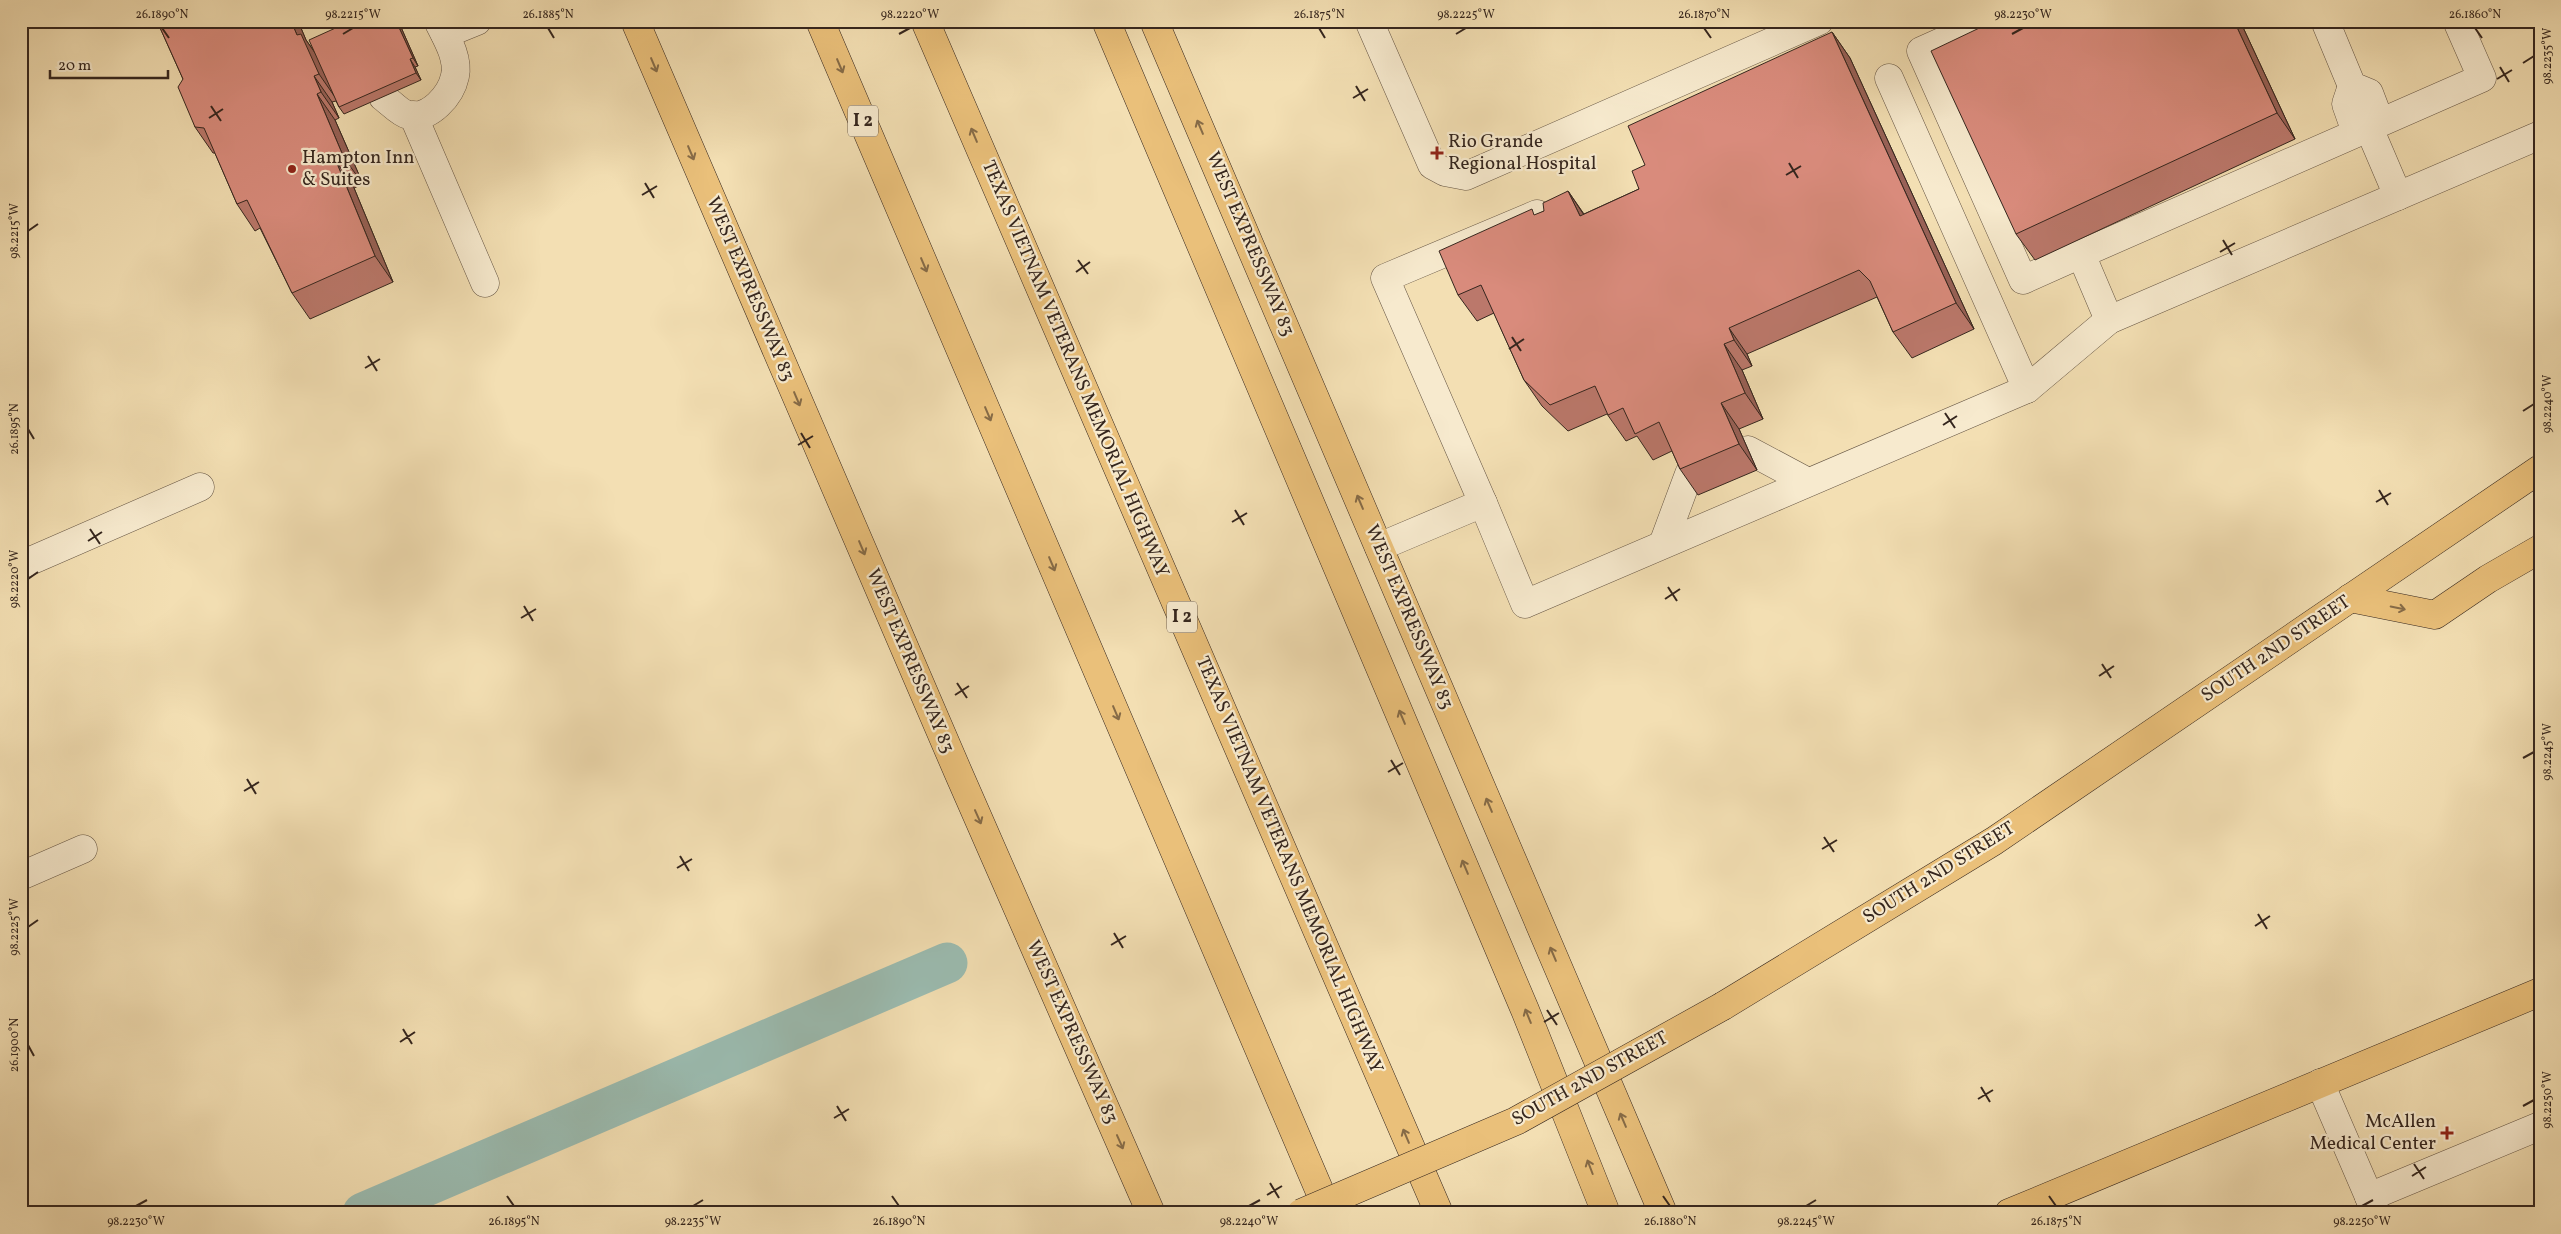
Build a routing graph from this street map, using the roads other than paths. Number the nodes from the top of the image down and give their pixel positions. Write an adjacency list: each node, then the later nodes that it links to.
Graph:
1 (476, 21): 12 (street)
2 (635, 21): 42 (main road, WEST EXPRESSWAY 83, one-way to 42)
3 (820, 21): 44 (main road, I 2, one-way to 44)
4 (925, 21): 45 (main road, TEXAS VIETNAM VETERANS MEMORIAL HIGHWAY / I 2, one-way to 4)
5 (1106, 21): 46 (main road, one-way to 5)
6 (1154, 21): 31 (main road, WEST EXPRESSWAY 83, one-way to 6)
7 (1369, 21): 8 (street)
8 (1819, 21)
9 (1988, 21): 20 (street)
10 (2325, 21): 16 (street)
11 (2457, 21): 16 (street)
12 (442, 28): 15 (street)
13 (1888, 78): 23 (street)
14 (383, 97): 15 (street)
15 (413, 115): 21 (street)
16 (2369, 128): 18 (street); 20 (street)
17 (2540, 135): 18 (street)
18 (2398, 196): 22 (street)
19 (1537, 214): 29 (street)
20 (2081, 254): 22 (street)
21 (484, 283)
22 (2108, 320): 23 (street)
23 (2027, 389): 27 (street)
24 (1748, 450): 27 (street)
25 (2540, 469): 34 (main road, SOUTH 2ND STREET)
26 (1689, 474): 30 (street)
27 (1808, 482): 30 (street)
28 (200, 487): 33 (street)
29 (1483, 504): 30 (street); 31 (street)
30 (1663, 544)
31 (1379, 547): 47 (main road, WEST EXPRESSWAY 83, one-way to 31)
32 (2540, 549): 34 (main road, one-way to 32)
33 (21, 565)
34 (2350, 598): 43 (main road, SOUTH 2ND STREET, bridge)
35 (83, 850): 36 (street)
36 (21, 876)
37 (2540, 992): 38 (main road)
38 (2320, 1083): 40 (street); 41 (main road)
39 (2540, 1126): 40 (street)
40 (2372, 1205)
41 (2020, 1211)
42 (1151, 1213)
43 (1301, 1213)
44 (1329, 1213)
45 (1440, 1213)
46 (1606, 1213)
47 (1663, 1213)

